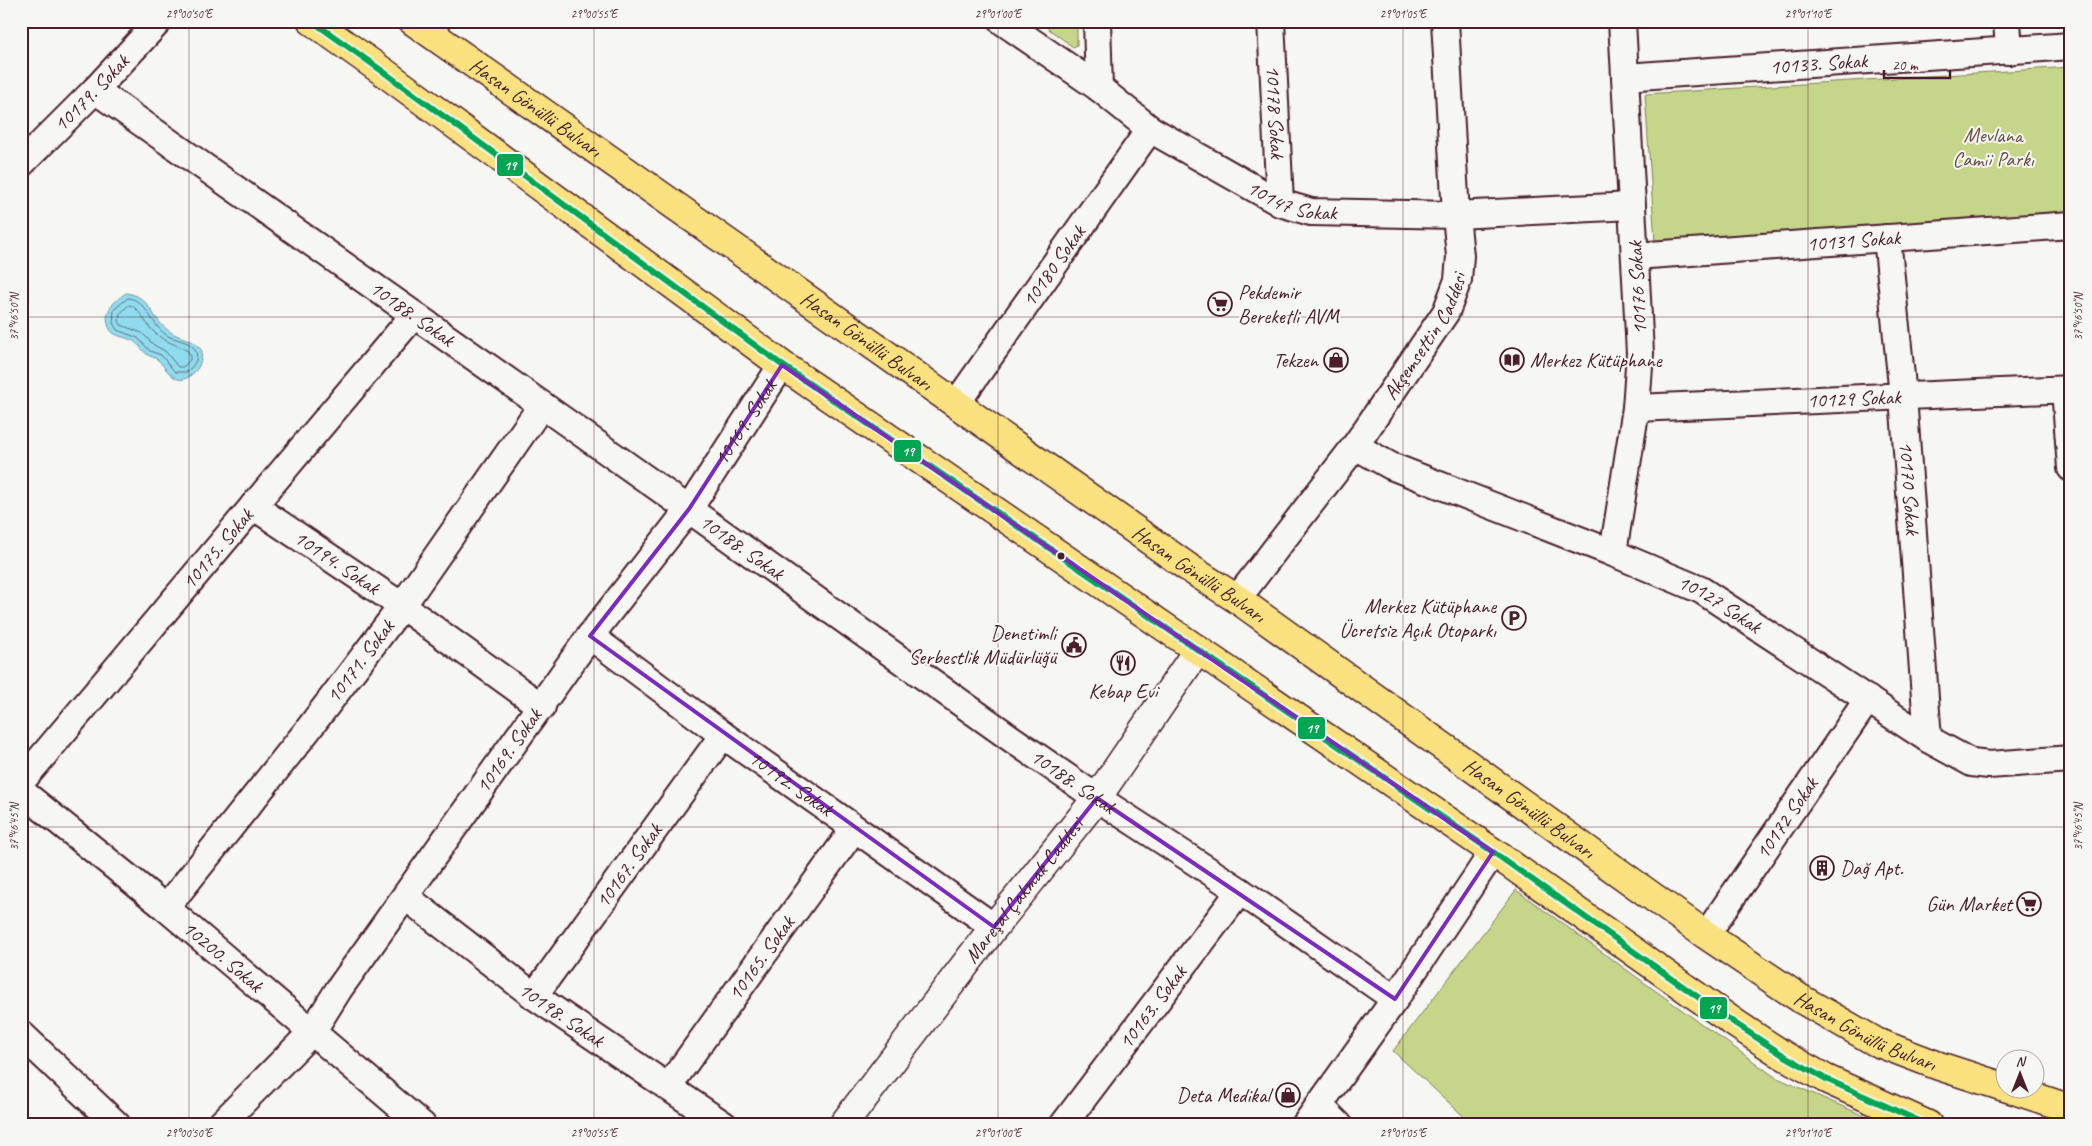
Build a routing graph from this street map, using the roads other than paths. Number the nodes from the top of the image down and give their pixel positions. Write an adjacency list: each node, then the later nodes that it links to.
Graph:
1 (159, 21): 14 (street, 10179. Sokak)
2 (312, 21): 24 (main road)
3 (413, 21): 28 (main road, Hasan Gönüllü Bulvarı)
4 (1002, 21): 13 (street, 10147 Sokak)
5 (1097, 21): 13 (street)
6 (1270, 21): 17 (street, 10178 Sokak)
7 (1445, 21): 19 (street, Akşemsettin Caddesi)
8 (1622, 21): 12 (street, 10176 Sokak)
9 (2007, 21): 11 (street)
10 (2071, 46): 11 (street, 10133. Sokak)
11 (2009, 51): 12 (street, 10133. Sokak)
12 (1625, 77): 18 (street, 10176 Sokak)
13 (1098, 88): 15 (street, 10147 Sokak)
14 (95, 90): 16 (street, 10179. Sokak); 23 (street, 10188. Sokak)
15 (1150, 129): 17 (street, 10147 Sokak); 28 (street, 10180 Sokak)
16 (21, 164)
17 (1280, 203): 19 (street, 10147 Sokak)
18 (1632, 206): 19 (street, 10147 Sokak); 22 (street, 10176 Sokak)
19 (1456, 215): 30 (street, Akşemsettin Caddesi)
20 (2071, 225): 21 (street, 10131 Sokak)
21 (1887, 238): 22 (street, 10131 Sokak); 26 (street, 10170 Sokak)
22 (1635, 256): 29 (street, 10176 Sokak)
23 (414, 315): 27 (street, 10188. Sokak); 32 (street, 10175. Sokak)
24 (782, 364): 33 (street, 10169. Sokak); 38 (main road)
25 (2068, 389): 26 (street, 10129 Sokak); 31 (street)
26 (1903, 396): 29 (street, 10129 Sokak); 42 (street, 10170 Sokak)
27 (542, 404): 33 (street, 10188. Sokak); 36 (street, 10171. Sokak)
28 (956, 404): 35 (main road, Hasan Gönüllü Bulvarı)
29 (1636, 408): 34 (street, 10176 Sokak)
30 (1355, 446): 34 (street, 10127 Sokak); 35 (street, Akşemsettin Caddesi)
31 (2071, 468)
32 (253, 506): 36 (street, 10194. Sokak); 44 (street, 10175. Sokak)
33 (689, 509): 37 (street, 10169. Sokak); 46 (street, 10188. Sokak)
34 (1612, 552): 39 (street, 10127 Sokak)
35 (1237, 600): 53 (main road, Hasan Gönüllü Bulvarı)
36 (402, 606): 40 (street, 10194. Sokak); 51 (street, 10171. Sokak)
37 (590, 636): 40 (street, 10169. Sokak); 41 (street, 10192. Sokak)
38 (1197, 651): 46 (street, Mareşal Çakmak Caddesi); 48 (main road)
39 (1868, 699): 42 (street, 10127 Sokak); 53 (street, 10172 Sokak)
40 (542, 707): 50 (street, 10169. Sokak)
41 (723, 735): 47 (street, 10192. Sokak); 54 (street, 10167. Sokak)
42 (1928, 739): 43 (street, 10127 Sokak)
43 (2071, 759)
44 (21, 782)
45 (21, 791): 51 (street, 10200. Sokak)
46 (1097, 798): 49 (street, 10188. Sokak); 52 (street, Mareşal Çakmak Caddesi)
47 (854, 829): 52 (street, 10192. Sokak); 59 (street, 10165. Sokak)
48 (1493, 852): 55 (street); 70 (main road)
49 (1240, 891): 55 (street, 10188. Sokak); 68 (street, 10163. Sokak)
50 (406, 897): 54 (street, 10198. Sokak); 56 (street, 10169. Sokak)
51 (166, 908): 56 (street, 10200. Sokak)
52 (994, 927): 67 (street, Mareşal Çakmak Caddesi)
53 (1706, 935): 58 (main road, Hasan Gönüllü Bulvarı)
54 (534, 996): 59 (street, 10198. Sokak)
55 (1395, 999): 62 (street)
56 (312, 1032): 64 (street, 10169. Sokak); 65 (street, 10200. Sokak)
57 (21, 1034): 63 (street)
58 (1994, 1084)
59 (668, 1087): 66 (street, 10198. Sokak)
60 (2037, 1098): 61 (main road, Hasan Gönüllü Bulvarı)
61 (2071, 1109)
62 (1312, 1115): 69 (street)
63 (117, 1125)
64 (220, 1125)
65 (422, 1125)
66 (724, 1125)
67 (843, 1125)
68 (1063, 1125)
69 (1338, 1125)
70 (1928, 1125)

